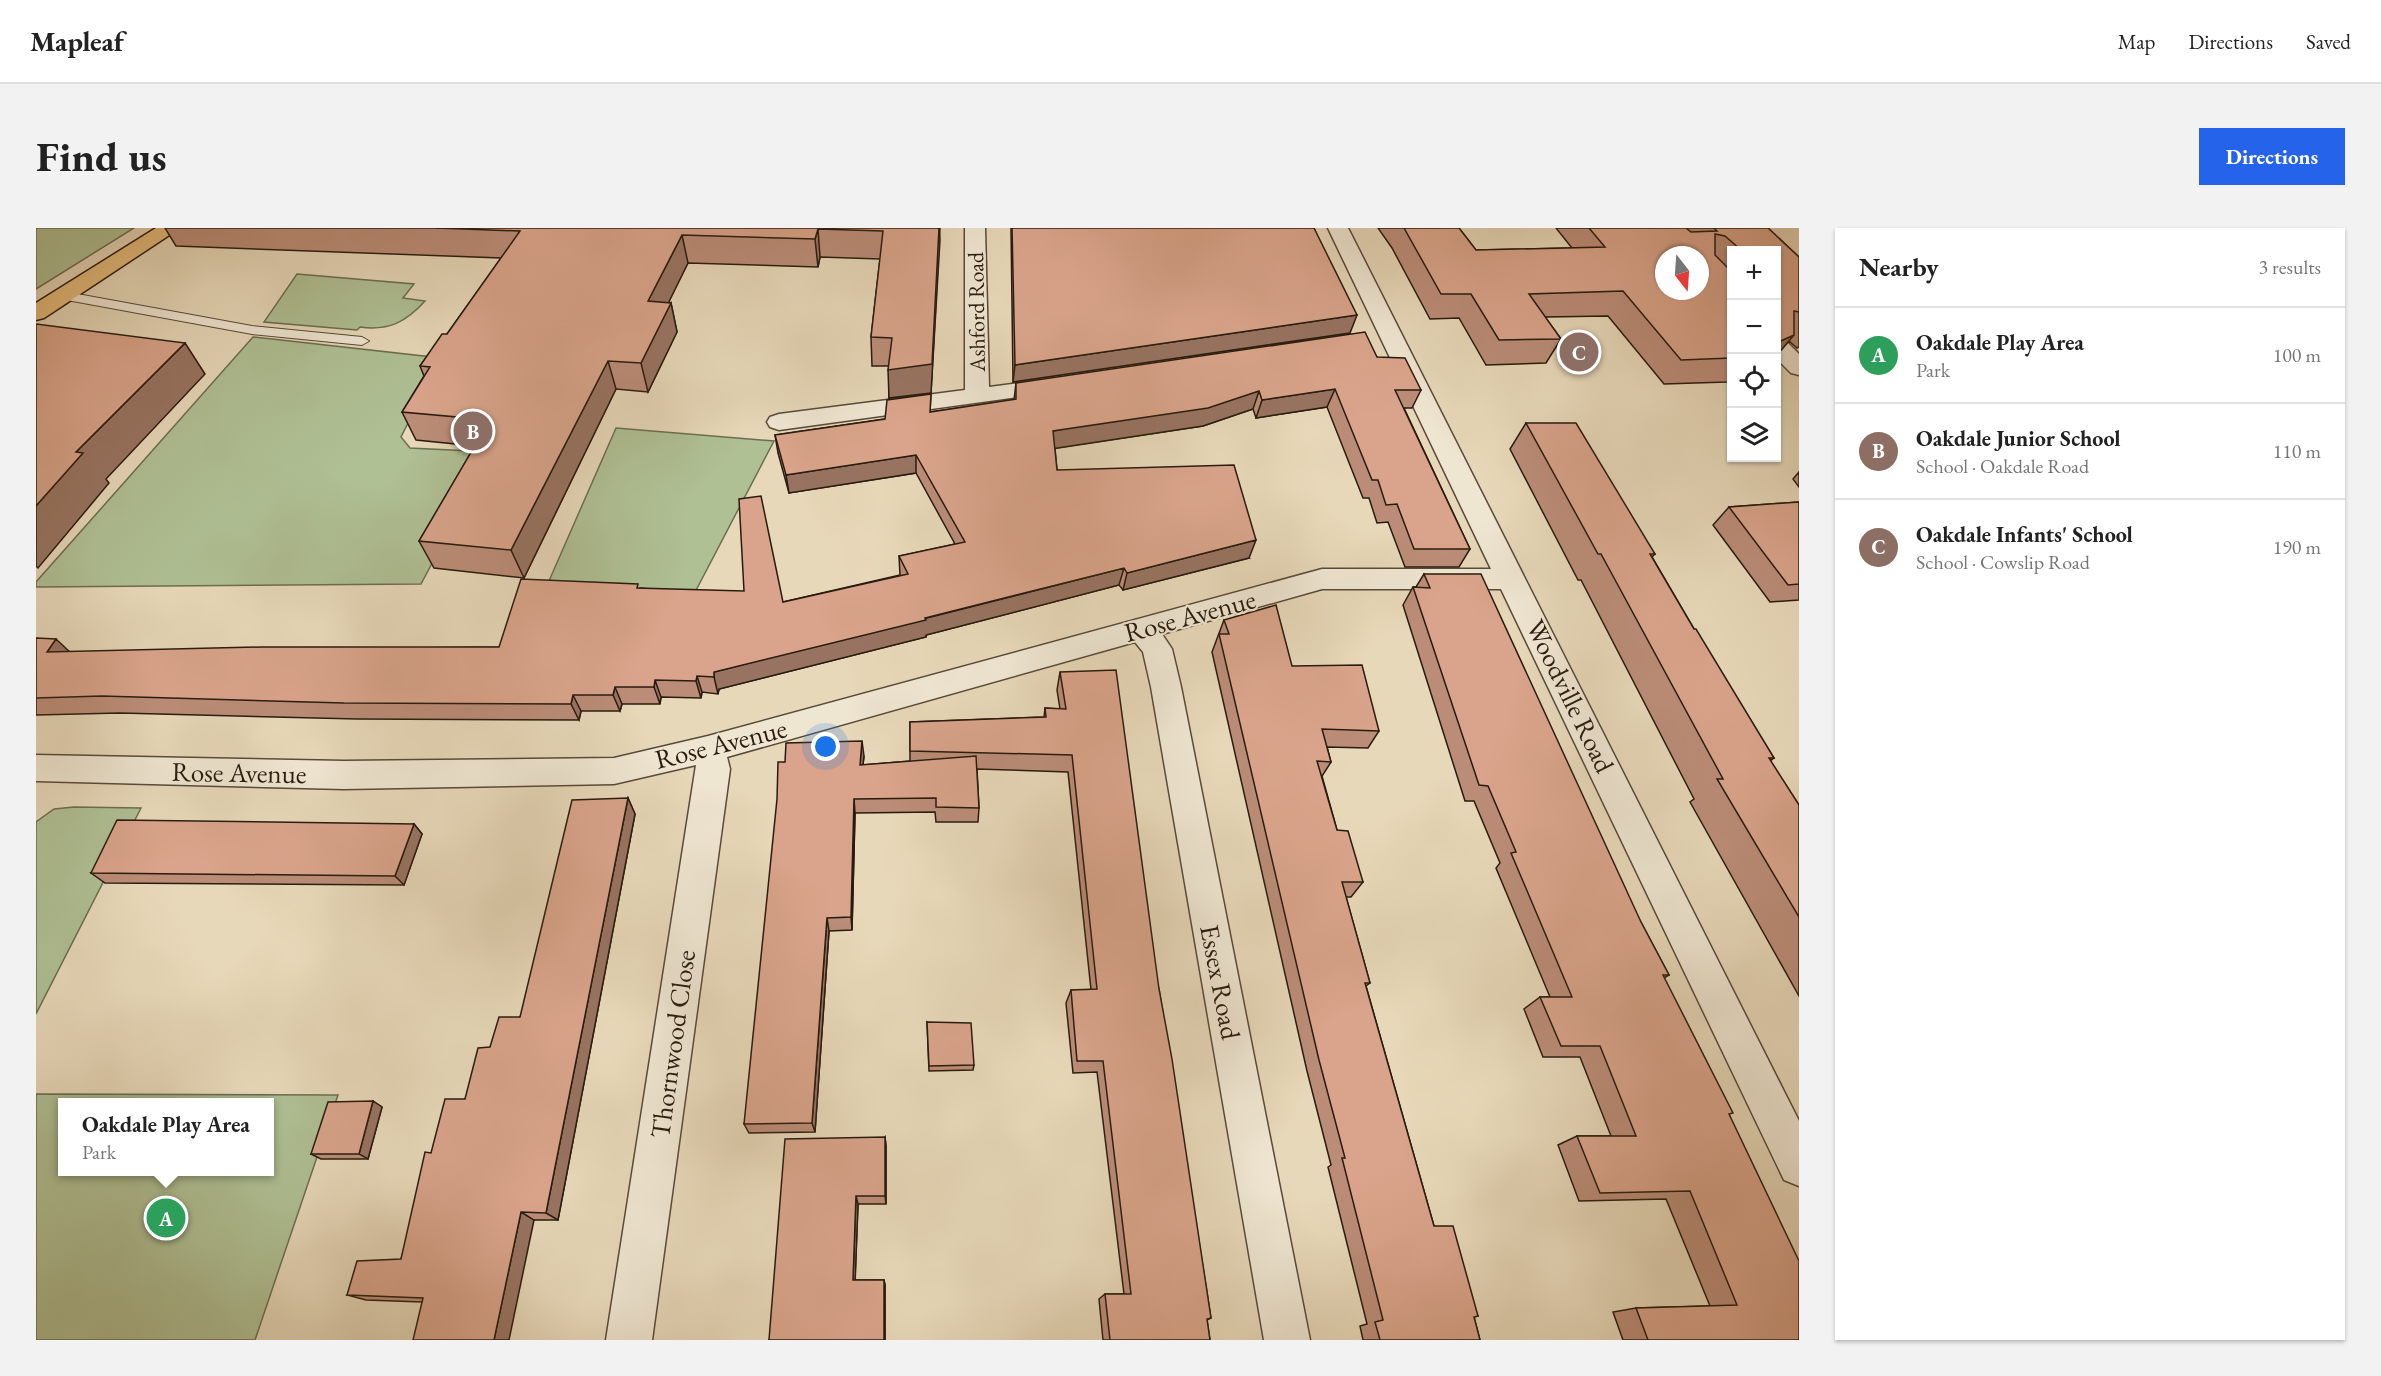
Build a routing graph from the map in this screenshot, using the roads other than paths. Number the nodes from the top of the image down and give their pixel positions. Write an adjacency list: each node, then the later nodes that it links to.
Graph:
1 (170, 228): 4 (main road)
2 (975, 228): 10 (street, Ashford Road)
3 (1338, 228): 12 (street, Woodville Road)
4 (61, 295): 5 (main road); 6 (lane)
5 (36, 313)
6 (362, 340)
7 (1781, 349): 8 (street)
8 (1799, 368)
9 (1081, 381): 10 (street)
10 (977, 397): 11 (street)
11 (779, 422)
12 (1512, 579): 13 (street, Rose Avenue); 18 (street, Woodville Road)
13 (1142, 629): 14 (street, Rose Avenue); 20 (street, Essex Road)
14 (708, 749): 16 (street, Rose Avenue); 19 (street, Thornwood Close)
15 (36, 768): 16 (street, Rose Avenue)
16 (92, 770): 17 (street, Rose Avenue)
17 (36, 790)
18 (1799, 1165)
19 (629, 1340)
20 (1287, 1340)

